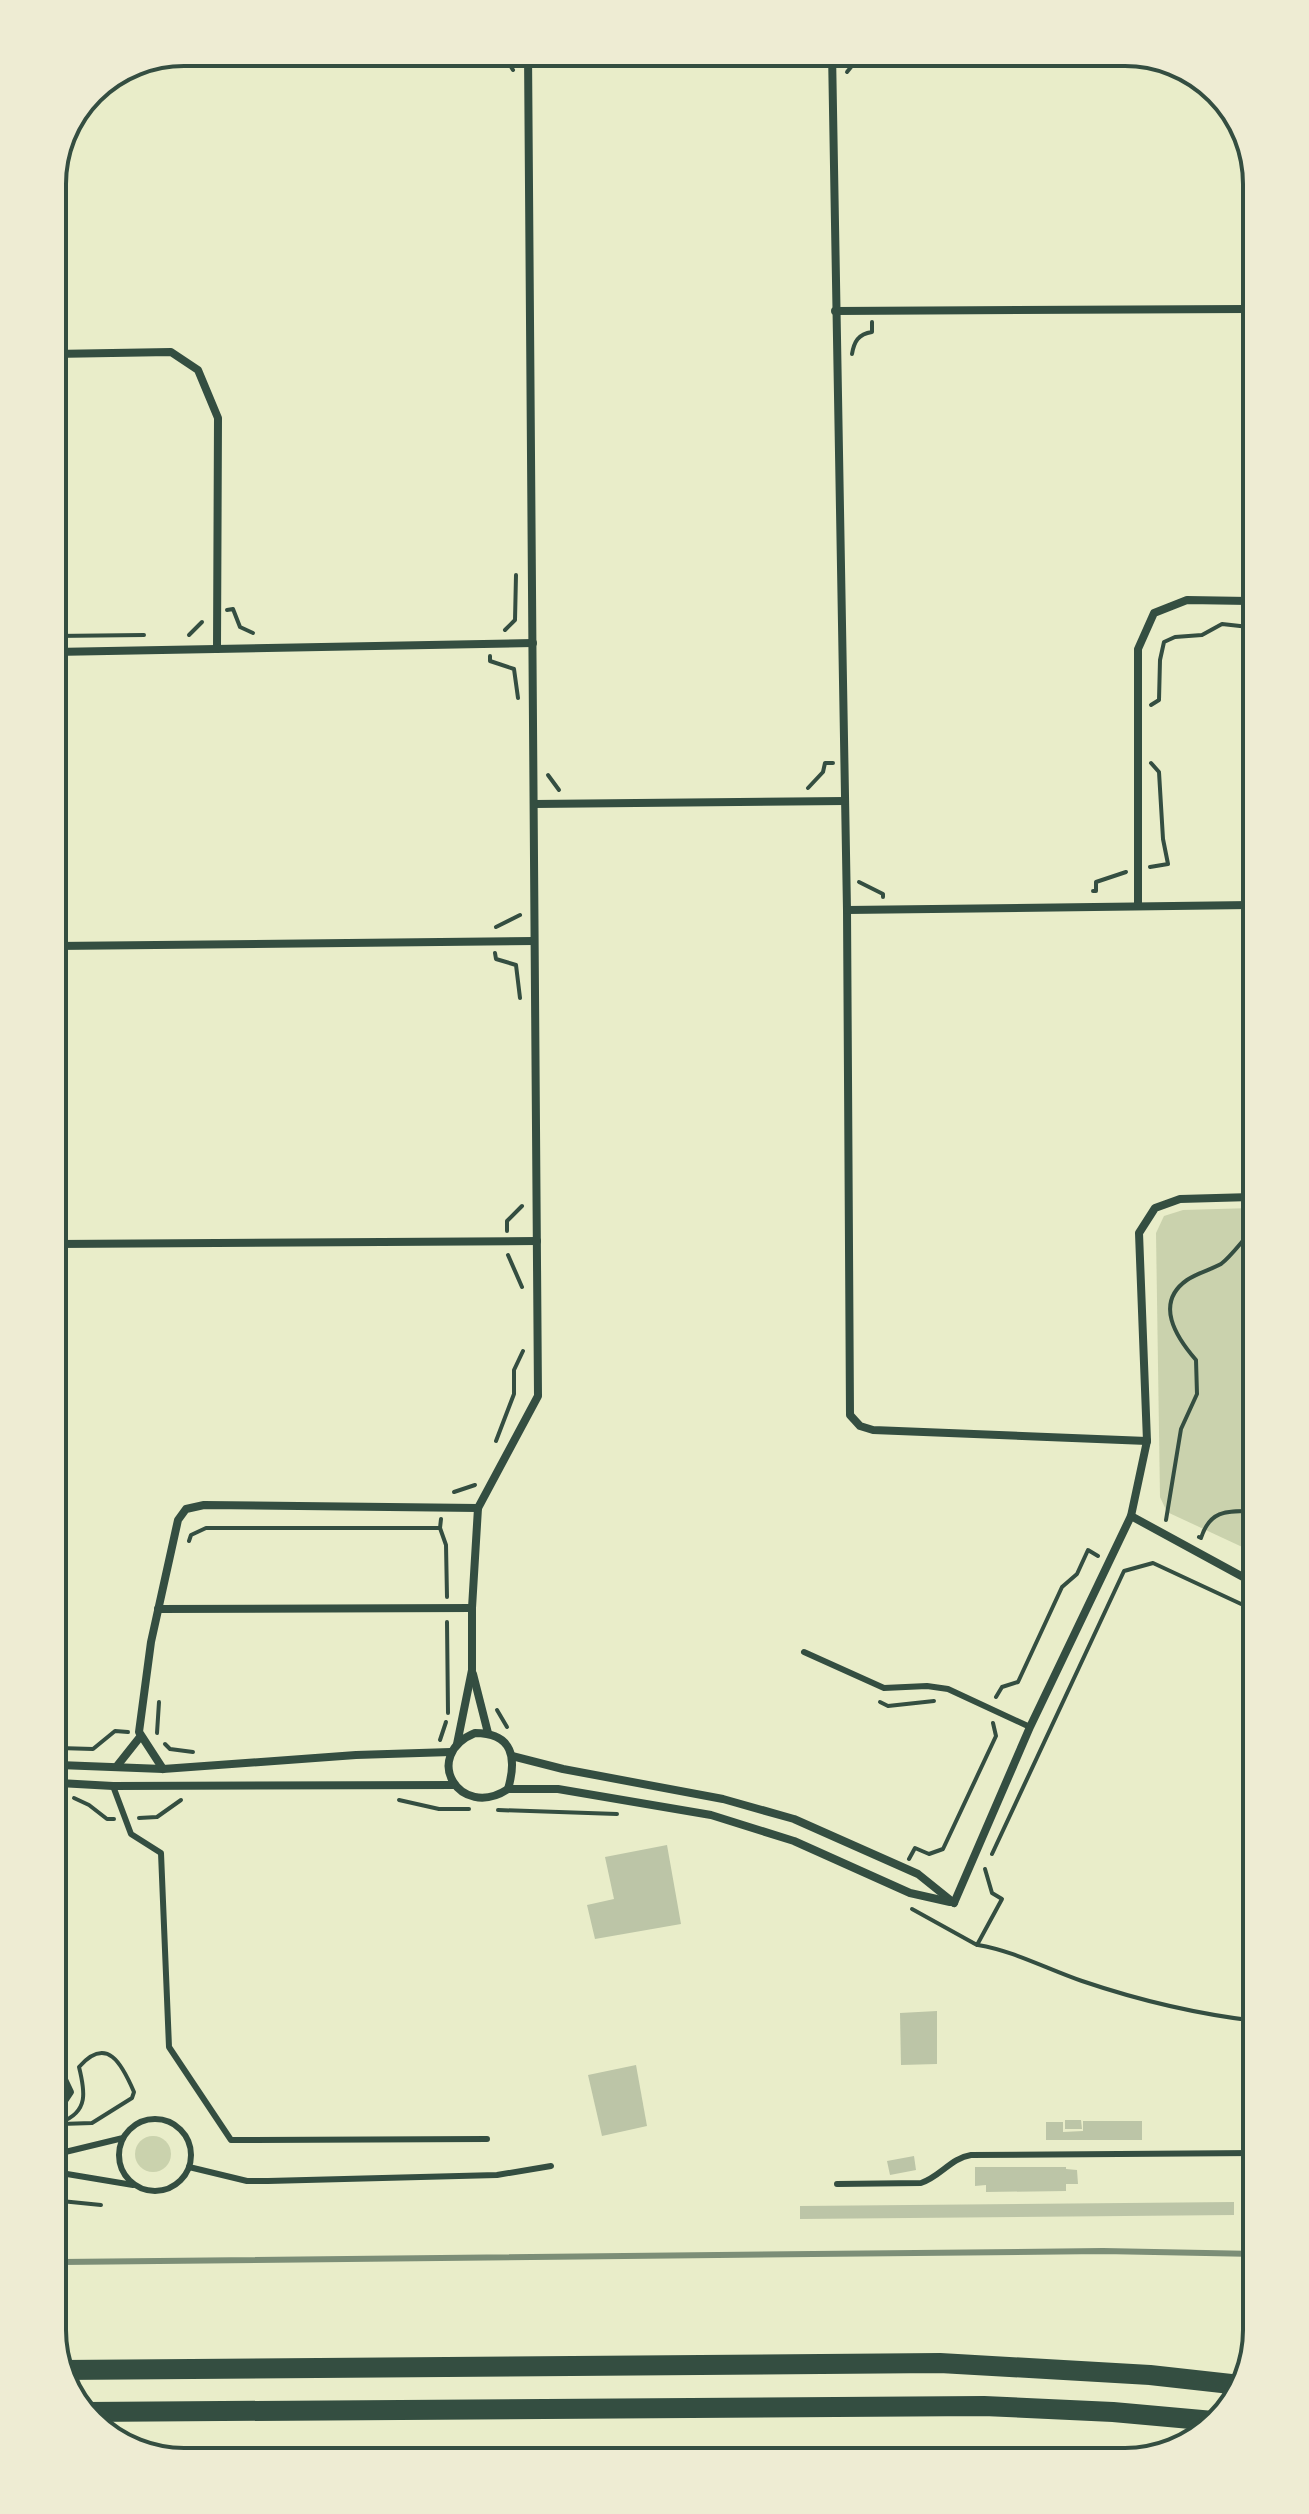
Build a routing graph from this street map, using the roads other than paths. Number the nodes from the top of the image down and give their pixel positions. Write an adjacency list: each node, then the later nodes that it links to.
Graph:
1 (528, 66): 7 (street)
2 (832, 66): 4 (street)
3 (1243, 309): 4 (street)
4 (835, 311): 10 (street)
5 (66, 354): 8 (street)
6 (1243, 601): 12 (street)
7 (533, 643): 8 (street); 11 (street)
8 (217, 649): 9 (street)
9 (66, 652)
10 (845, 801): 11 (street); 14 (street)
11 (534, 804): 15 (street)
12 (1138, 905): 13 (street); 14 (street)
13 (1243, 905)
14 (847, 910): 20 (street)
15 (534, 941): 16 (street); 18 (street)
16 (66, 946)
17 (1243, 1197): 20 (street)
18 (537, 1241): 19 (street); 21 (street)
19 (66, 1244)
20 (1147, 1441): 22 (street)
21 (478, 1508): 24 (street); 25 (street)
22 (1131, 1516): 23 (street); 28 (street)
23 (1243, 1577)
24 (472, 1608): 25 (street); 27 (street)
25 (158, 1609): 30 (street)
26 (804, 1652): 28 (lane)
27 (472, 1670): 29 (street); 31 (street)
28 (1030, 1727): 42 (street)
29 (488, 1733): 31 (street); 32 (street)
30 (140, 1735): 34 (street); 35 (street)
31 (454, 1748): 35 (street); 37 (street)
32 (512, 1756): 39 (street); 40 (street)
33 (66, 1765): 34 (street)
34 (117, 1766): 35 (street)
35 (163, 1769)
36 (66, 1783): 38 (street)
37 (454, 1785): 38 (street); 39 (street)
38 (113, 1786): 46 (lane)
39 (508, 1789): 41 (street)
40 (688, 1792): 41 (street); 42 (street)
41 (686, 1810): 42 (street)
42 (954, 1903)
43 (66, 2082): 44 (lane)
44 (66, 2100)
45 (123, 2138): 47 (lane); 50 (lane); 53 (lane)
46 (487, 2139)
47 (66, 2152)
48 (1243, 2153): 52 (lane)
49 (551, 2166): 50 (lane)
50 (189, 2167): 53 (lane)
51 (66, 2174): 53 (lane)
52 (837, 2184)
53 (136, 2186)
54 (73, 2370): 55 (highway)
55 (1229, 2384)
56 (98, 2412): 57 (highway)
57 (1202, 2420)

